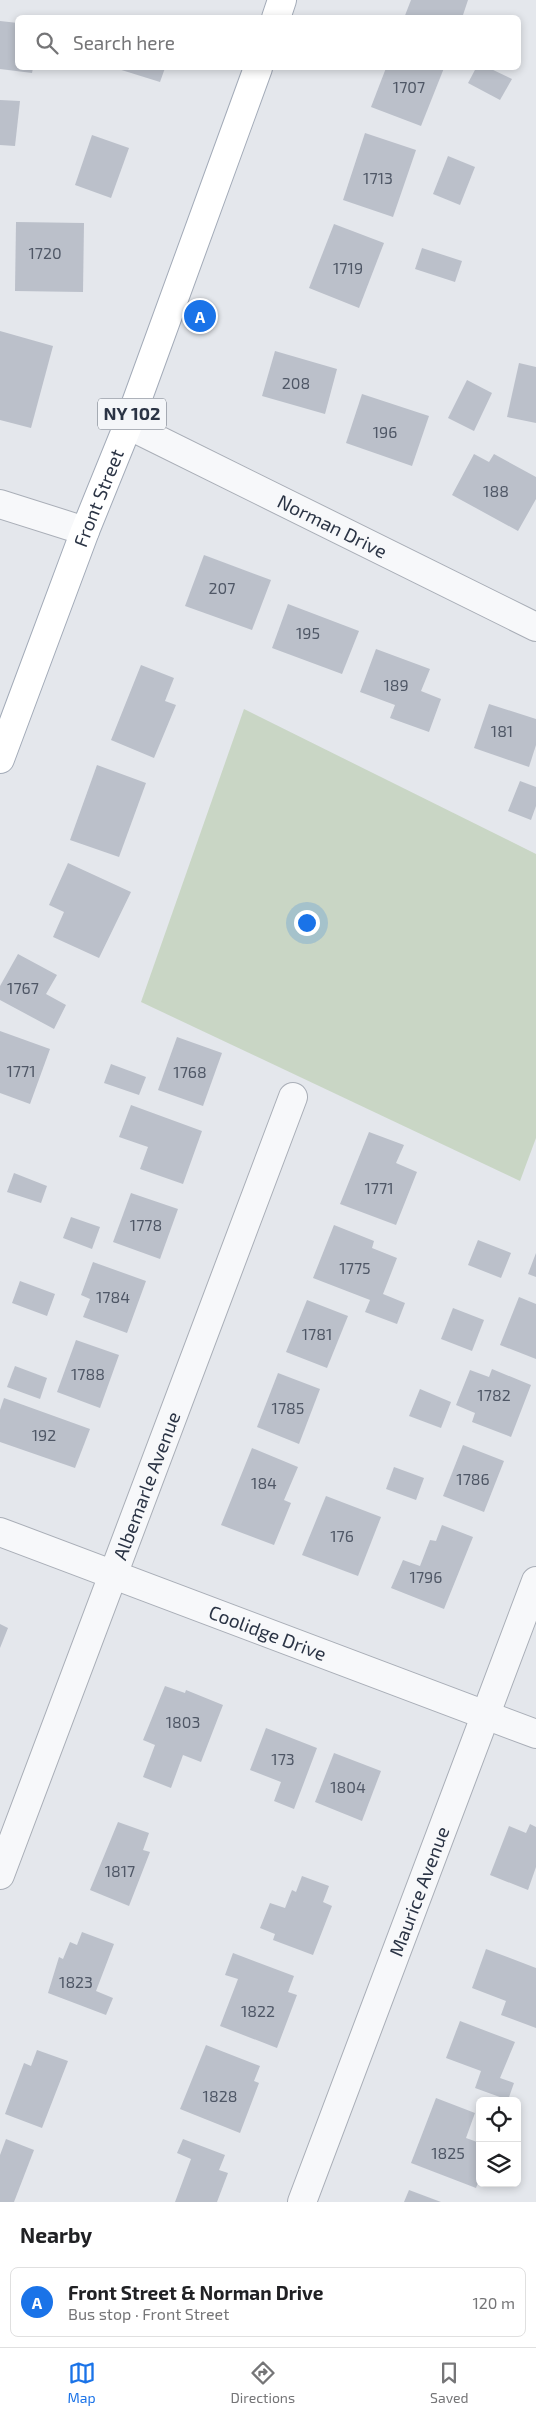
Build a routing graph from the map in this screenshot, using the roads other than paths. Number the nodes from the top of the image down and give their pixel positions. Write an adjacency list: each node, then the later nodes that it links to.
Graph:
1 (282, 0): 2 (main road)
2 (277, 15)
3 (257, 70): 4 (main road, Front Street / NY 102)
4 (128, 425): 6 (main road, Front Street / NY 102); 7 (street, Norman Drive)
5 (0, 504): 6 (street)
6 (85, 531): 8 (main road, Front Street / NY 102)
7 (536, 627)
8 (0, 759)
9 (294, 1097): 11 (street, Albemarle Avenue)
10 (0, 1532): 11 (street, Coolidge Drive)
11 (113, 1575): 13 (street, Coolidge Drive); 15 (street, Albemarle Avenue)
12 (536, 1581): 13 (street, Maurice Avenue)
13 (486, 1715): 14 (street, Coolidge Drive); 16 (street, Maurice Avenue)
14 (536, 1734)
15 (0, 1875)
16 (302, 2202)

